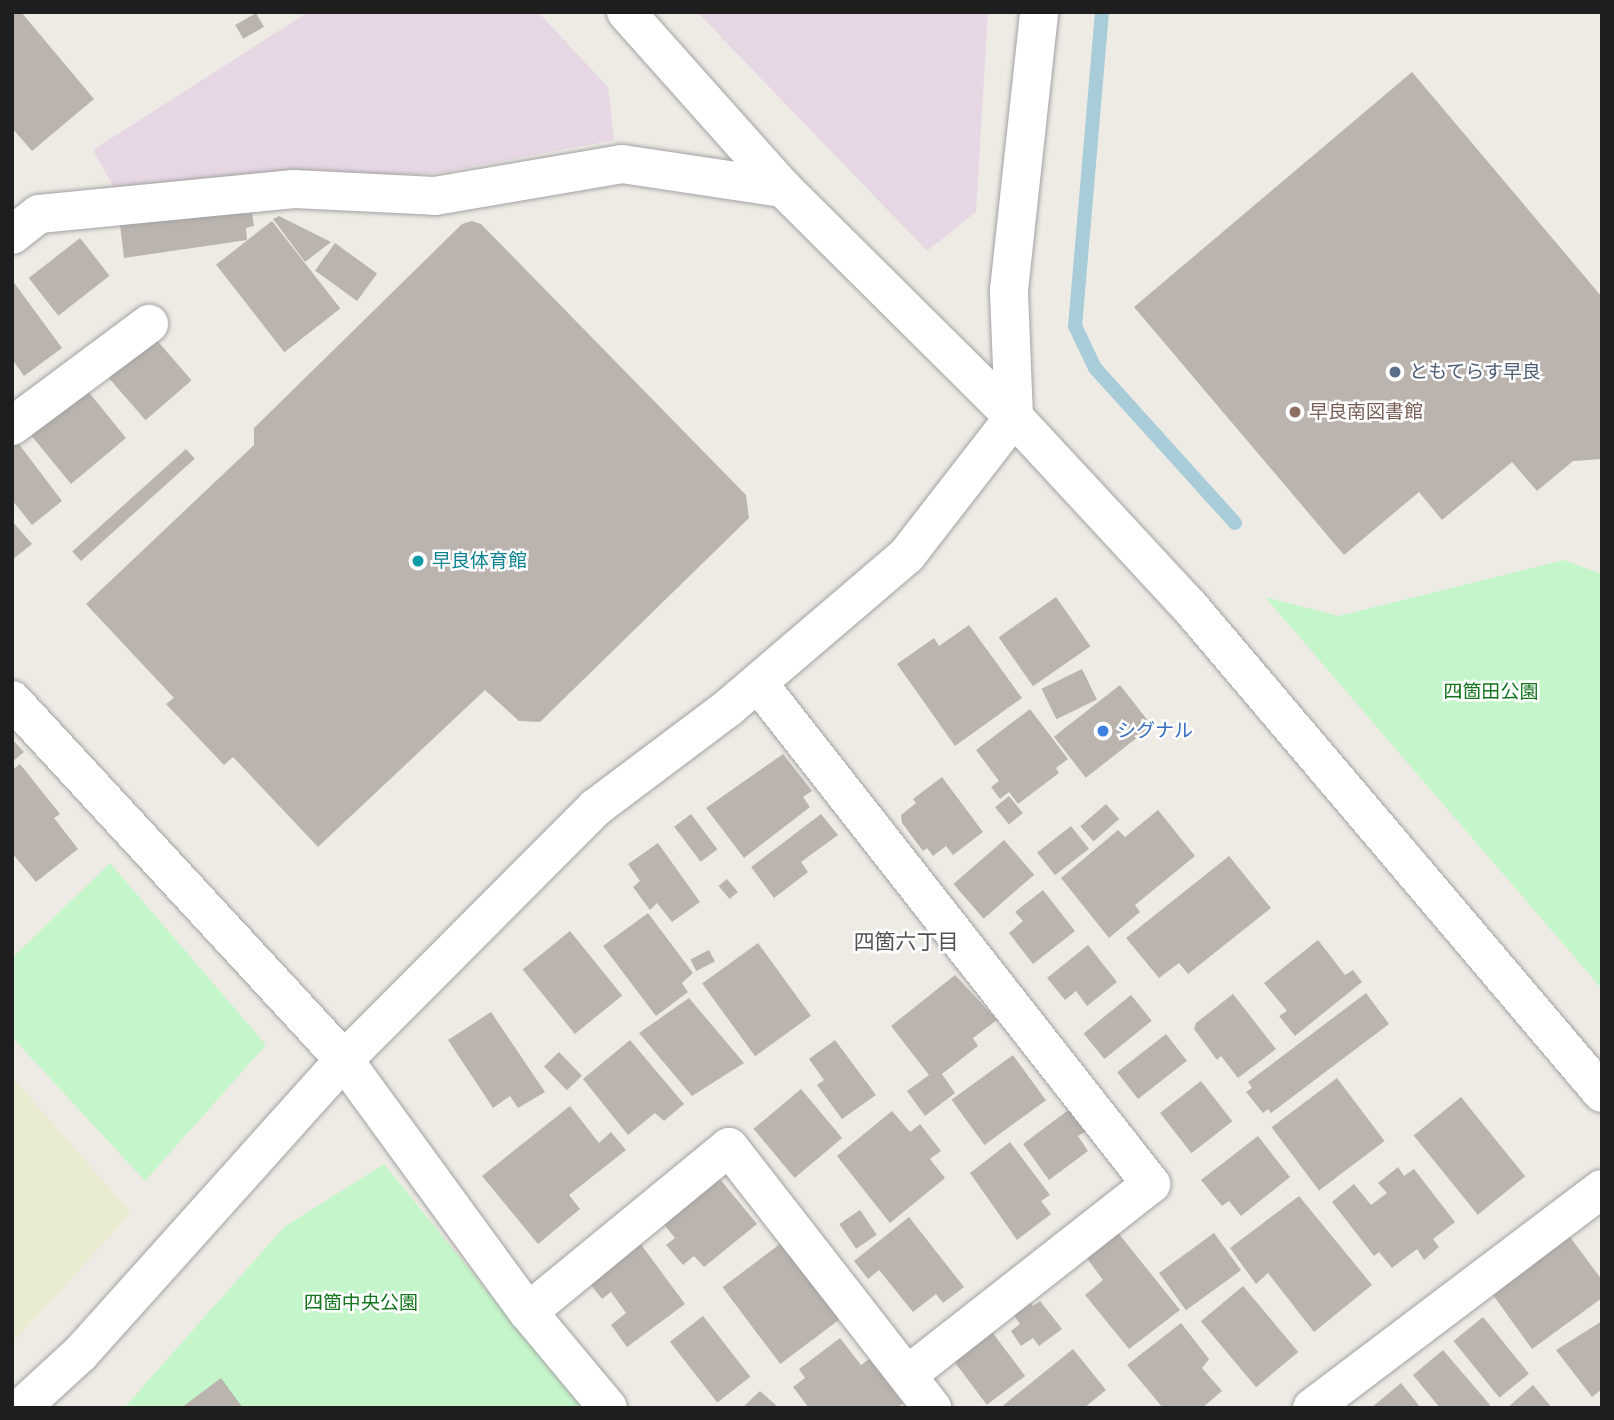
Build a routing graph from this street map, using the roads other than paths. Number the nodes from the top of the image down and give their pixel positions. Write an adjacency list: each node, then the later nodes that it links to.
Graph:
1 (625, 12): 3 (street)
2 (1039, 12): 6 (street)
3 (783, 188): 4 (street); 6 (street)
4 (12, 235)
5 (149, 324): 7 (street)
6 (1014, 417): 8 (street); 11 (street)
7 (12, 426)
8 (758, 683): 10 (street); 14 (street)
9 (12, 700): 10 (street)
10 (344, 1060): 13 (street); 15 (street)
11 (1602, 1093)
12 (1602, 1189): 18 (street)
13 (528, 1312): 14 (street); 16 (street)
14 (907, 1375): 17 (street)
15 (21, 1408)
16 (608, 1408)
17 (932, 1408)
18 (1312, 1408)

